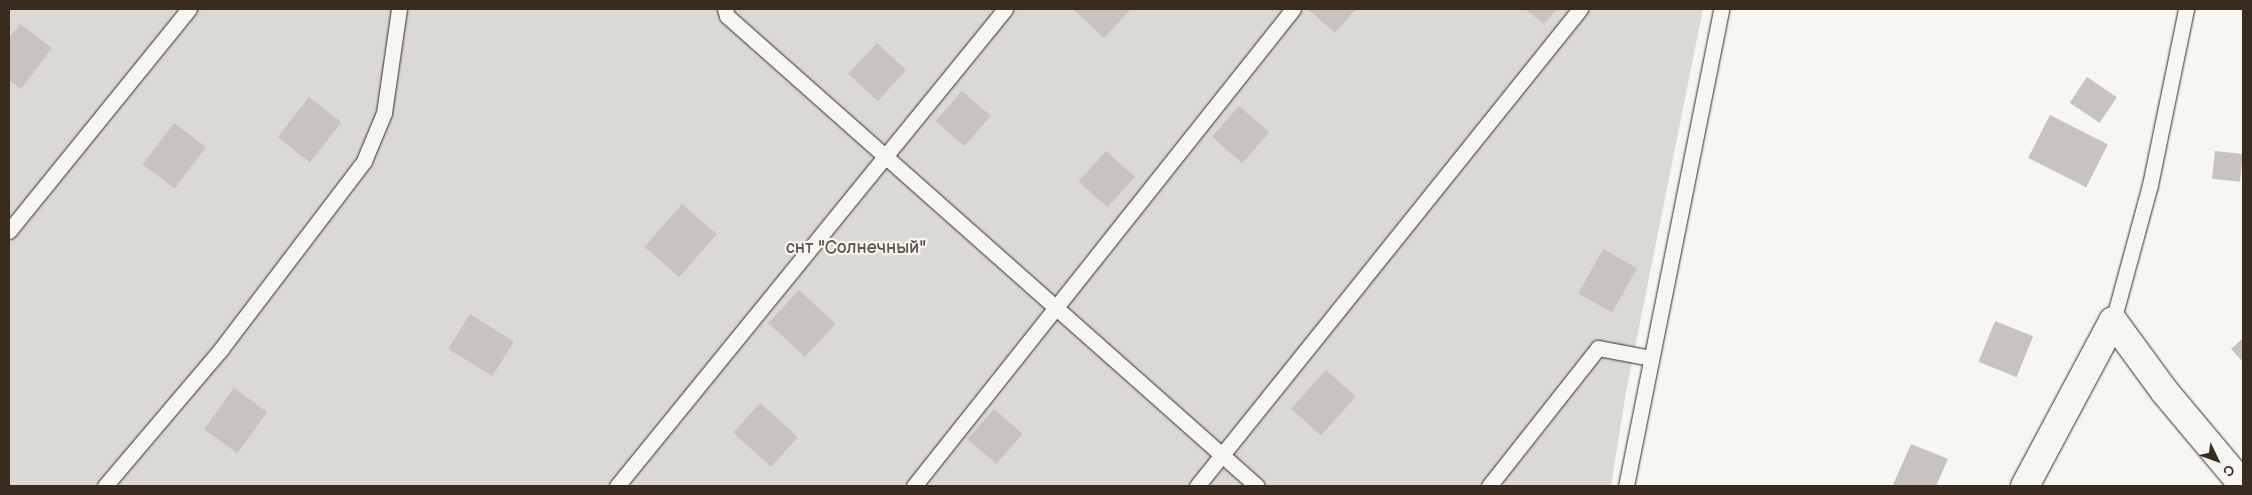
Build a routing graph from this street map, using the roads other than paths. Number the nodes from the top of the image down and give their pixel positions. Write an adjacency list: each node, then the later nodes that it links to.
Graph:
1 (189, 9): 10 (lane)
2 (399, 9): 16 (lane)
3 (725, 9): 9 (lane)
4 (1005, 9): 9 (lane)
5 (1293, 9): 11 (lane)
6 (1580, 9): 14 (lane)
7 (1721, 9): 13 (lane)
8 (2186, 9): 12 (lane)
9 (885, 158): 11 (lane); 17 (lane)
10 (9, 231)
11 (1059, 308): 14 (lane); 18 (lane)
12 (2113, 321): 15 (street); 23 (street)
13 (1651, 358): 21 (lane); 22 (lane)
14 (1221, 457): 19 (lane); 20 (lane)
15 (2243, 485)
16 (105, 486)
17 (617, 486)
18 (914, 486)
19 (1197, 486)
20 (1257, 486)
21 (1489, 486)
22 (1626, 486)
23 (2025, 486)

